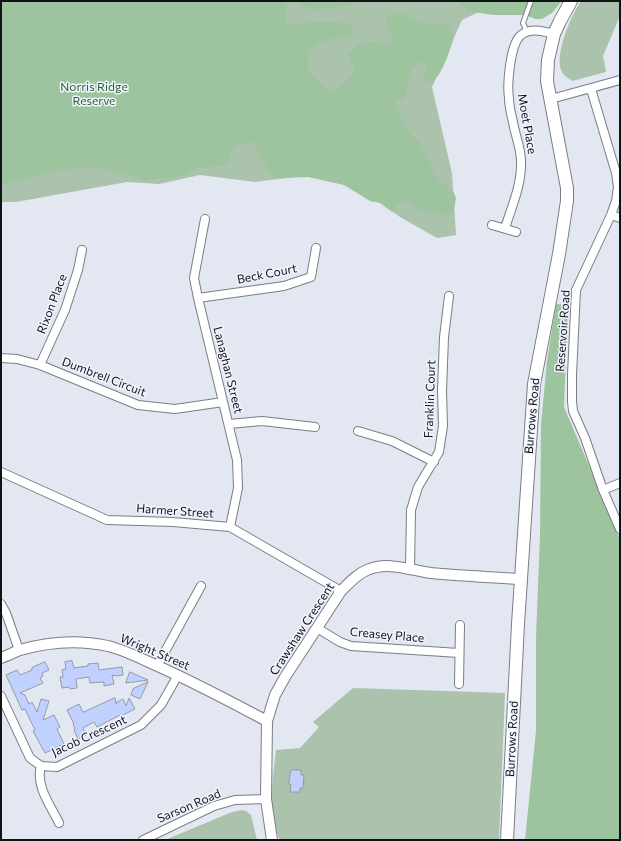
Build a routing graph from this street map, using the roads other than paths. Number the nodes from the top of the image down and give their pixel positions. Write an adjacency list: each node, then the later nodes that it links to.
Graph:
1 (531, 1): 3 (lane)
2 (571, 1): 4 (main road, Burrows Road)
3 (527, 32): 4 (street); 12 (street, Moet Place)
4 (554, 34): 7 (main road, Burrows Road)
5 (620, 80): 6 (street)
6 (591, 89): 7 (street); 8 (street, Reservoir Road)
7 (551, 99): 31 (main road, Burrows Road)
8 (610, 215): 9 (street); 27 (street, Reservoir Road)
9 (620, 218)
10 (205, 219): 17 (street, Lanaghan Street)
11 (492, 225): 12 (street)
12 (505, 228): 13 (street)
13 (516, 232)
14 (316, 248): 17 (street, Beck Court)
15 (82, 250): 19 (street, Rixon Place)
16 (449, 296): 24 (street, Franklin Court)
17 (198, 298): 20 (street, Lanaghan Street)
18 (1, 358): 19 (street, Dumbrell Circuit)
19 (40, 365): 20 (street, Dumbrell Circuit)
20 (223, 402): 21 (street, Lanaghan Street)
21 (228, 424): 22 (street); 28 (street, Lanaghan Street)
22 (316, 427)
23 (358, 431): 24 (street)
24 (434, 462): 30 (street, Franklin Court)
25 (1, 472): 28 (street, Harmer Street)
26 (620, 483): 27 (street)
27 (603, 490): 29 (street, Reservoir Road)
28 (230, 527): 33 (street, Harmer Street)
29 (620, 529)
30 (410, 569): 31 (street, Crawshaw Crescent); 33 (street, Crawshaw Crescent)
31 (520, 578): 50 (main road, Burrows Road)
32 (201, 586): 40 (street)
33 (341, 591): 36 (street, Crawshaw Crescent)
34 (1, 604): 37 (street)
35 (460, 625): 38 (street)
36 (317, 628): 38 (street, Creasey Place); 44 (street, Crawshaw Crescent)
37 (19, 650): 39 (street, Wright Street); 40 (street, Wright Street)
38 (459, 653): 42 (street)
39 (1, 658)
40 (157, 666): 41 (street, Wright Street)
41 (178, 675): 44 (street, Wright Street); 45 (street, Jacob Crescent)
42 (459, 684)
43 (1, 696): 45 (street, Jacob Crescent)
44 (267, 720): 46 (street, Crawshaw Crescent)
45 (41, 766): 47 (street)
46 (266, 799): 48 (street, Sarson Road); 49 (street, Crawshaw Crescent)
47 (59, 823)
48 (145, 839)
49 (272, 840)
50 (507, 840)

